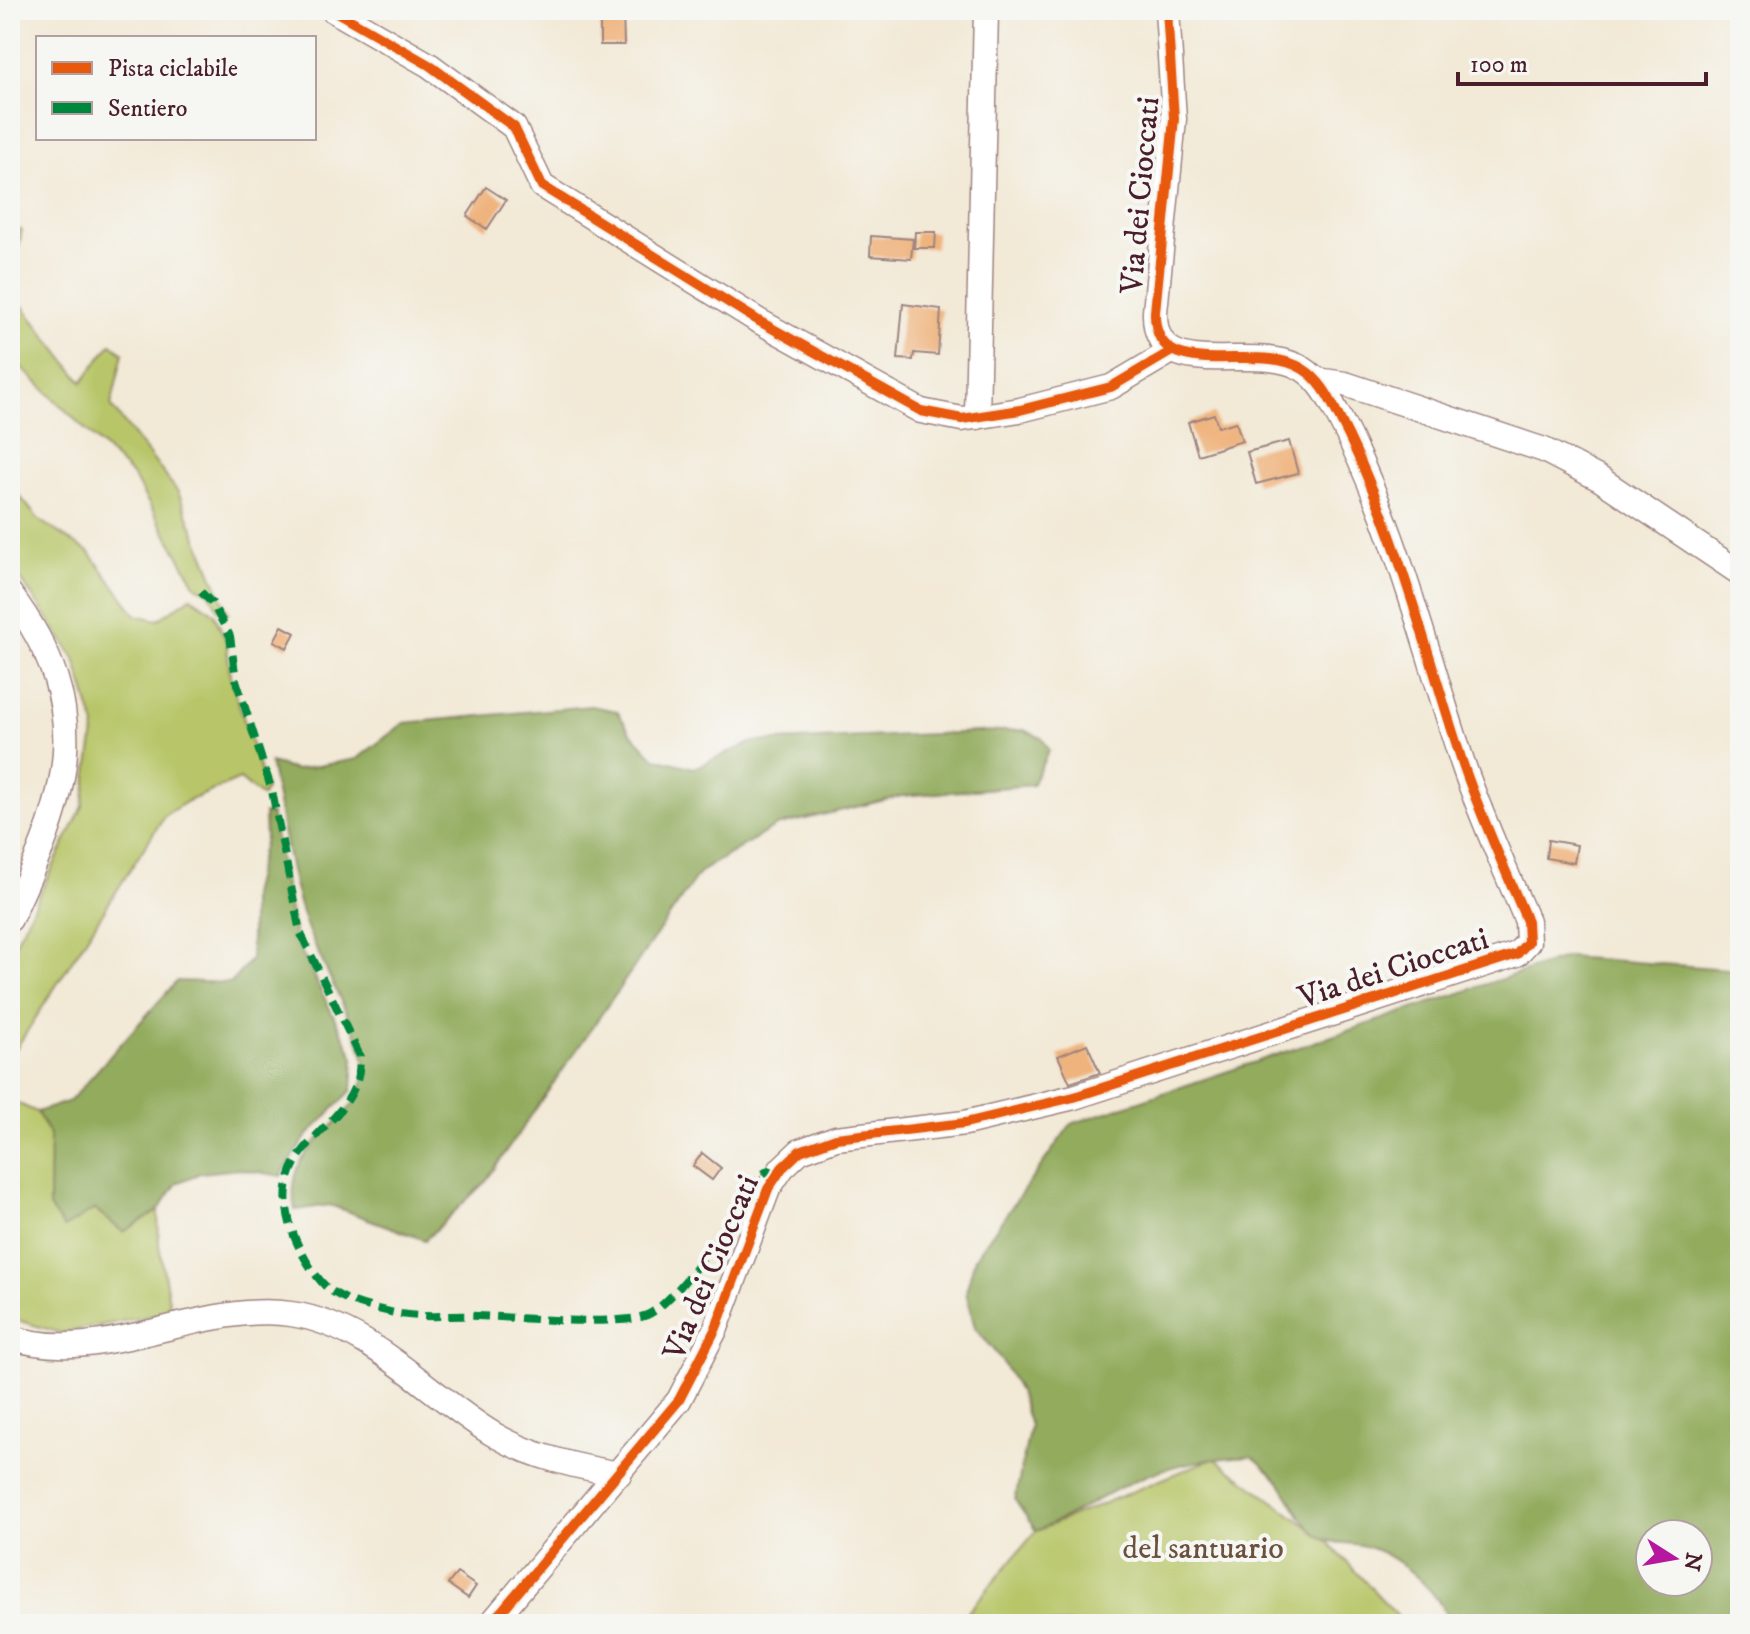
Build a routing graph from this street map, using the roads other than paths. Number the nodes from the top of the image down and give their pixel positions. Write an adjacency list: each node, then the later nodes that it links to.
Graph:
1 (333, 10): 6 (street)
2 (986, 10): 6 (street)
3 (1167, 10): 4 (street, Via dei Cioccati)
4 (1170, 352): 5 (street); 6 (street)
5 (1317, 380): 7 (street); 11 (street, Via dei Cioccati)
6 (977, 417)
7 (1740, 573)
8 (10, 594): 9 (street)
9 (10, 919)
10 (10, 1337): 11 (street)
11 (619, 1474): 12 (street, Via dei Cioccati)
12 (491, 1624)

